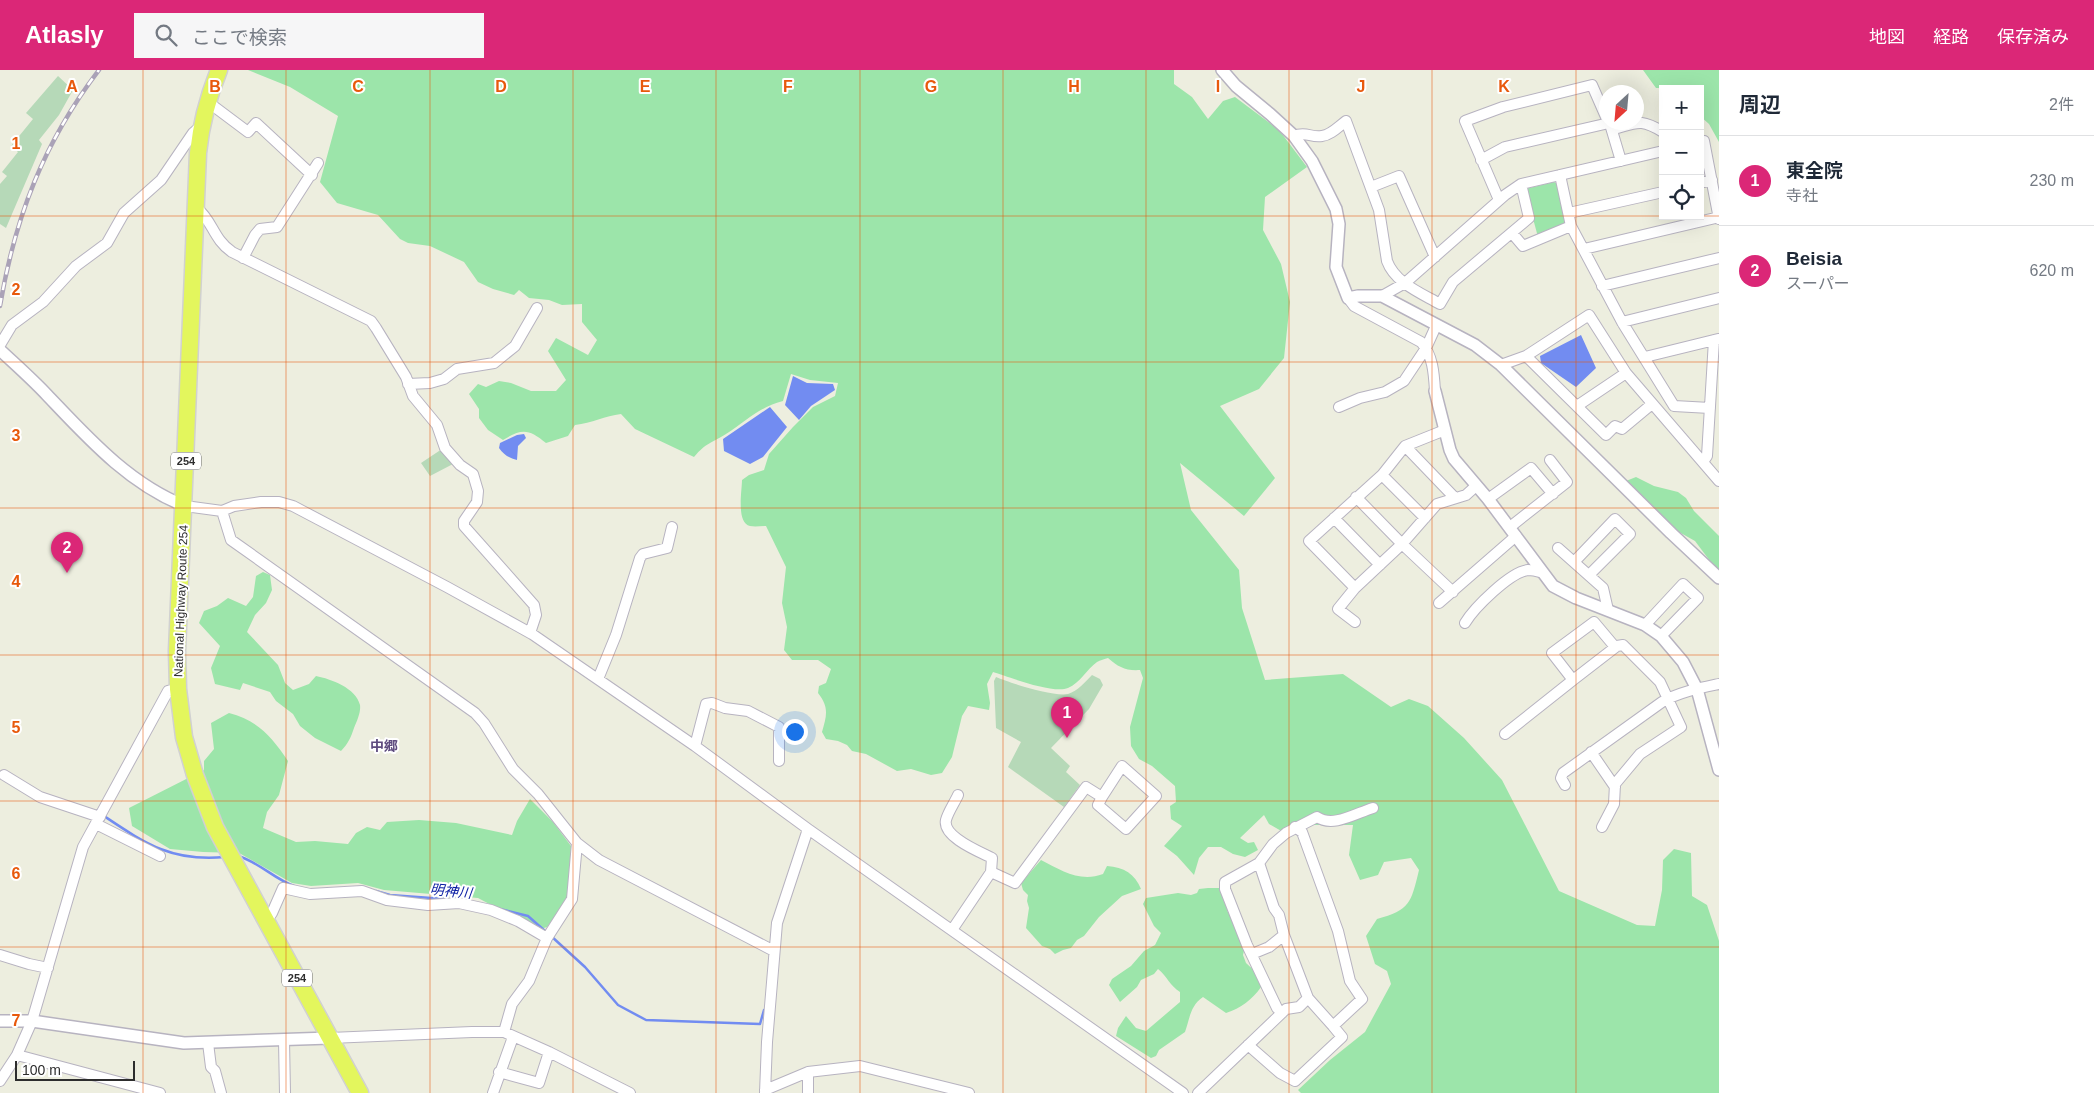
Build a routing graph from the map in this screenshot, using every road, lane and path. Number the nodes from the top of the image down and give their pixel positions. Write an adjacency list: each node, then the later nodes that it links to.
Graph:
1 (219, 70): 4 (highway, National Highway Route 254 / 254)
2 (1222, 70): 10 (street)
3 (1599, 101): 13 (street)
4 (208, 102): 6 (highway, National Highway Route 254 / 254); 16 (street)
5 (1644, 122): 9 (street)
6 (201, 126): 23 (highway, National Highway Route 254 / 254); 41 (street)
7 (1599, 127): 13 (street)
8 (1612, 130): 14 (street)
9 (1659, 130)
10 (1294, 136): 19 (street); 35 (street)
11 (1704, 140): 20 (street)
12 (1659, 152): 14 (street)
13 (1481, 160): 22 (street)
14 (1621, 161): 17 (street)
15 (318, 163): 16 (street)
16 (312, 175): 30 (street)
17 (1560, 175): 18 (street); 24 (street)
18 (1522, 184): 22 (street); 27 (street)
19 (1371, 186): 29 (street); 32 (street)
20 (1715, 186): 25 (street)
21 (1659, 193): 24 (street)
22 (1499, 200): 29 (street)
23 (196, 207): 30 (street); 65 (highway, National Highway Route 254 / 254)
24 (1569, 213): 26 (street)
25 (1719, 218): 28 (street)
26 (1571, 226): 27 (street); 28 (street)
27 (1512, 233): 32 (street)
28 (1584, 249): 33 (street)
29 (1435, 257): 32 (street)
30 (242, 258): 48 (street)
31 (1719, 258): 33 (street)
32 (1405, 283): 34 (street)
33 (1602, 286): 38 (street)
34 (1382, 296): 35 (street); 39 (street)
35 (1348, 298): 42 (street)
36 (1719, 298): 38 (street)
37 (537, 308): 48 (street)
38 (1622, 322): 45 (street)
39 (1436, 326): 42 (street); 46 (street)
40 (1716, 340): 45 (street); 53 (street)
41 (0, 345)
42 (1426, 348): 49 (street); 52 (street)
43 (0, 350): 65 (street)
44 (1526, 356): 46 (street); 47 (street); 51 (street)
45 (1645, 357): 53 (street)
46 (1501, 364): 77 (street)
47 (1626, 372): 50 (street); 51 (street)
48 (408, 384): 85 (street)
49 (1436, 391): 54 (street)
50 (1652, 404): 51 (street); 57 (street)
51 (1576, 406)
52 (1339, 407)
53 (1710, 408): 57 (street)
54 (1444, 430): 55 (street); 60 (street)
55 (1405, 446): 58 (street); 63 (street)
56 (1550, 460): 61 (street)
57 (1703, 462): 59 (street)
58 (1382, 475): 62 (street); 68 (street)
59 (1719, 481)
60 (1476, 486): 63 (street); 64 (street)
61 (1553, 494): 64 (street); 70 (street)
62 (1356, 497): 67 (street); 71 (street)
63 (1455, 498): 68 (street)
64 (1488, 499): 70 (street)
65 (185, 506): 66 (street); 92 (highway, National Highway Route 254 / 254)
66 (222, 511): 85 (street); 109 (street)
67 (1334, 518): 74 (street); 78 (street)
68 (1425, 518): 71 (street)
69 (672, 527): 88 (street)
70 (1513, 531): 75 (street); 79 (street)
71 (1402, 544): 74 (street); 79 (street)
72 (1558, 548): 73 (street)
73 (1574, 562): 76 (street); 76 (street)
74 (1380, 565): 78 (street)
75 (1540, 572): 81 (street); 83 (street)
76 (1589, 575): 81 (street)
77 (1719, 578)
78 (1355, 588): 82 (street)
79 (1453, 592): 80 (street)
80 (1439, 603)
81 (1608, 610): 84 (street)
82 (1355, 622)
83 (1465, 623)
84 (1645, 625): 86 (street); 86 (street)
85 (530, 633): 88 (street)
86 (1661, 636): 91 (street)
87 (1615, 647): 89 (street); 89 (street); 93 (street)
88 (598, 679): 95 (street)
89 (1573, 680): 94 (street)
90 (1719, 684): 91 (street)
91 (1697, 688): 93 (street); 98 (street)
92 (178, 689): 105 (street); 113 (highway, National Highway Route 254 / 254)
93 (1669, 698): 96 (street); 101 (street)
94 (1505, 734)
95 (695, 746): 97 (street); 108 (street)
96 (1590, 752): 100 (street); 101 (street)
97 (779, 761)
98 (1719, 770)
99 (4, 775): 105 (street)
100 (1565, 784)
101 (1615, 787): 107 (street)
102 (958, 795): 112 (street)
103 (1102, 797): 103 (street); 112 (street)
104 (1373, 808): 106 (street)
105 (98, 820): 110 (street); 120 (street)
106 (1295, 827): 111 (street); 125 (street)
107 (1602, 827)
108 (808, 829): 114 (street); 117 (street)
109 (577, 843): 115 (street); 117 (street)
110 (160, 856)
111 (1259, 863): 116 (street); 118 (street)
112 (991, 872): 114 (street)
113 (267, 920): 115 (street); 127 (highway, National Highway Route 254 / 254)
114 (952, 930): 136 (street)
115 (550, 934): 126 (street)
116 (1284, 935): 118 (street); 121 (street)
117 (774, 951): 137 (street)
118 (1252, 954): 122 (street)
119 (0, 955): 120 (street)
120 (48, 968): 124 (street)
121 (1308, 998): 122 (street); 125 (street)
122 (1282, 1013): 130 (street)
123 (0, 1021): 124 (street)
124 (32, 1021): 129 (street); 132 (street)
125 (1333, 1026): 130 (street)
126 (508, 1034): 127 (street); 131 (street); 133 (street)
127 (330, 1038): 128 (street); 141 (highway, National Highway Route 254 / 254)
128 (284, 1040): 129 (street); 140 (street)
129 (208, 1043): 139 (street)
130 (1248, 1045): 147 (street)
131 (549, 1052): 133 (street); 143 (street)
132 (17, 1055): 135 (street); 138 (street)
133 (499, 1072): 142 (street)
134 (808, 1072): 137 (street); 144 (street); 145 (street)
135 (0, 1081)
136 (1169, 1089): 146 (street)
137 (765, 1091)
138 (160, 1093)
139 (221, 1093)
140 (285, 1093)
141 (360, 1093)
142 (493, 1093)
143 (630, 1093)
144 (808, 1093)
145 (969, 1093)
146 (1183, 1093)
147 (1198, 1093)

